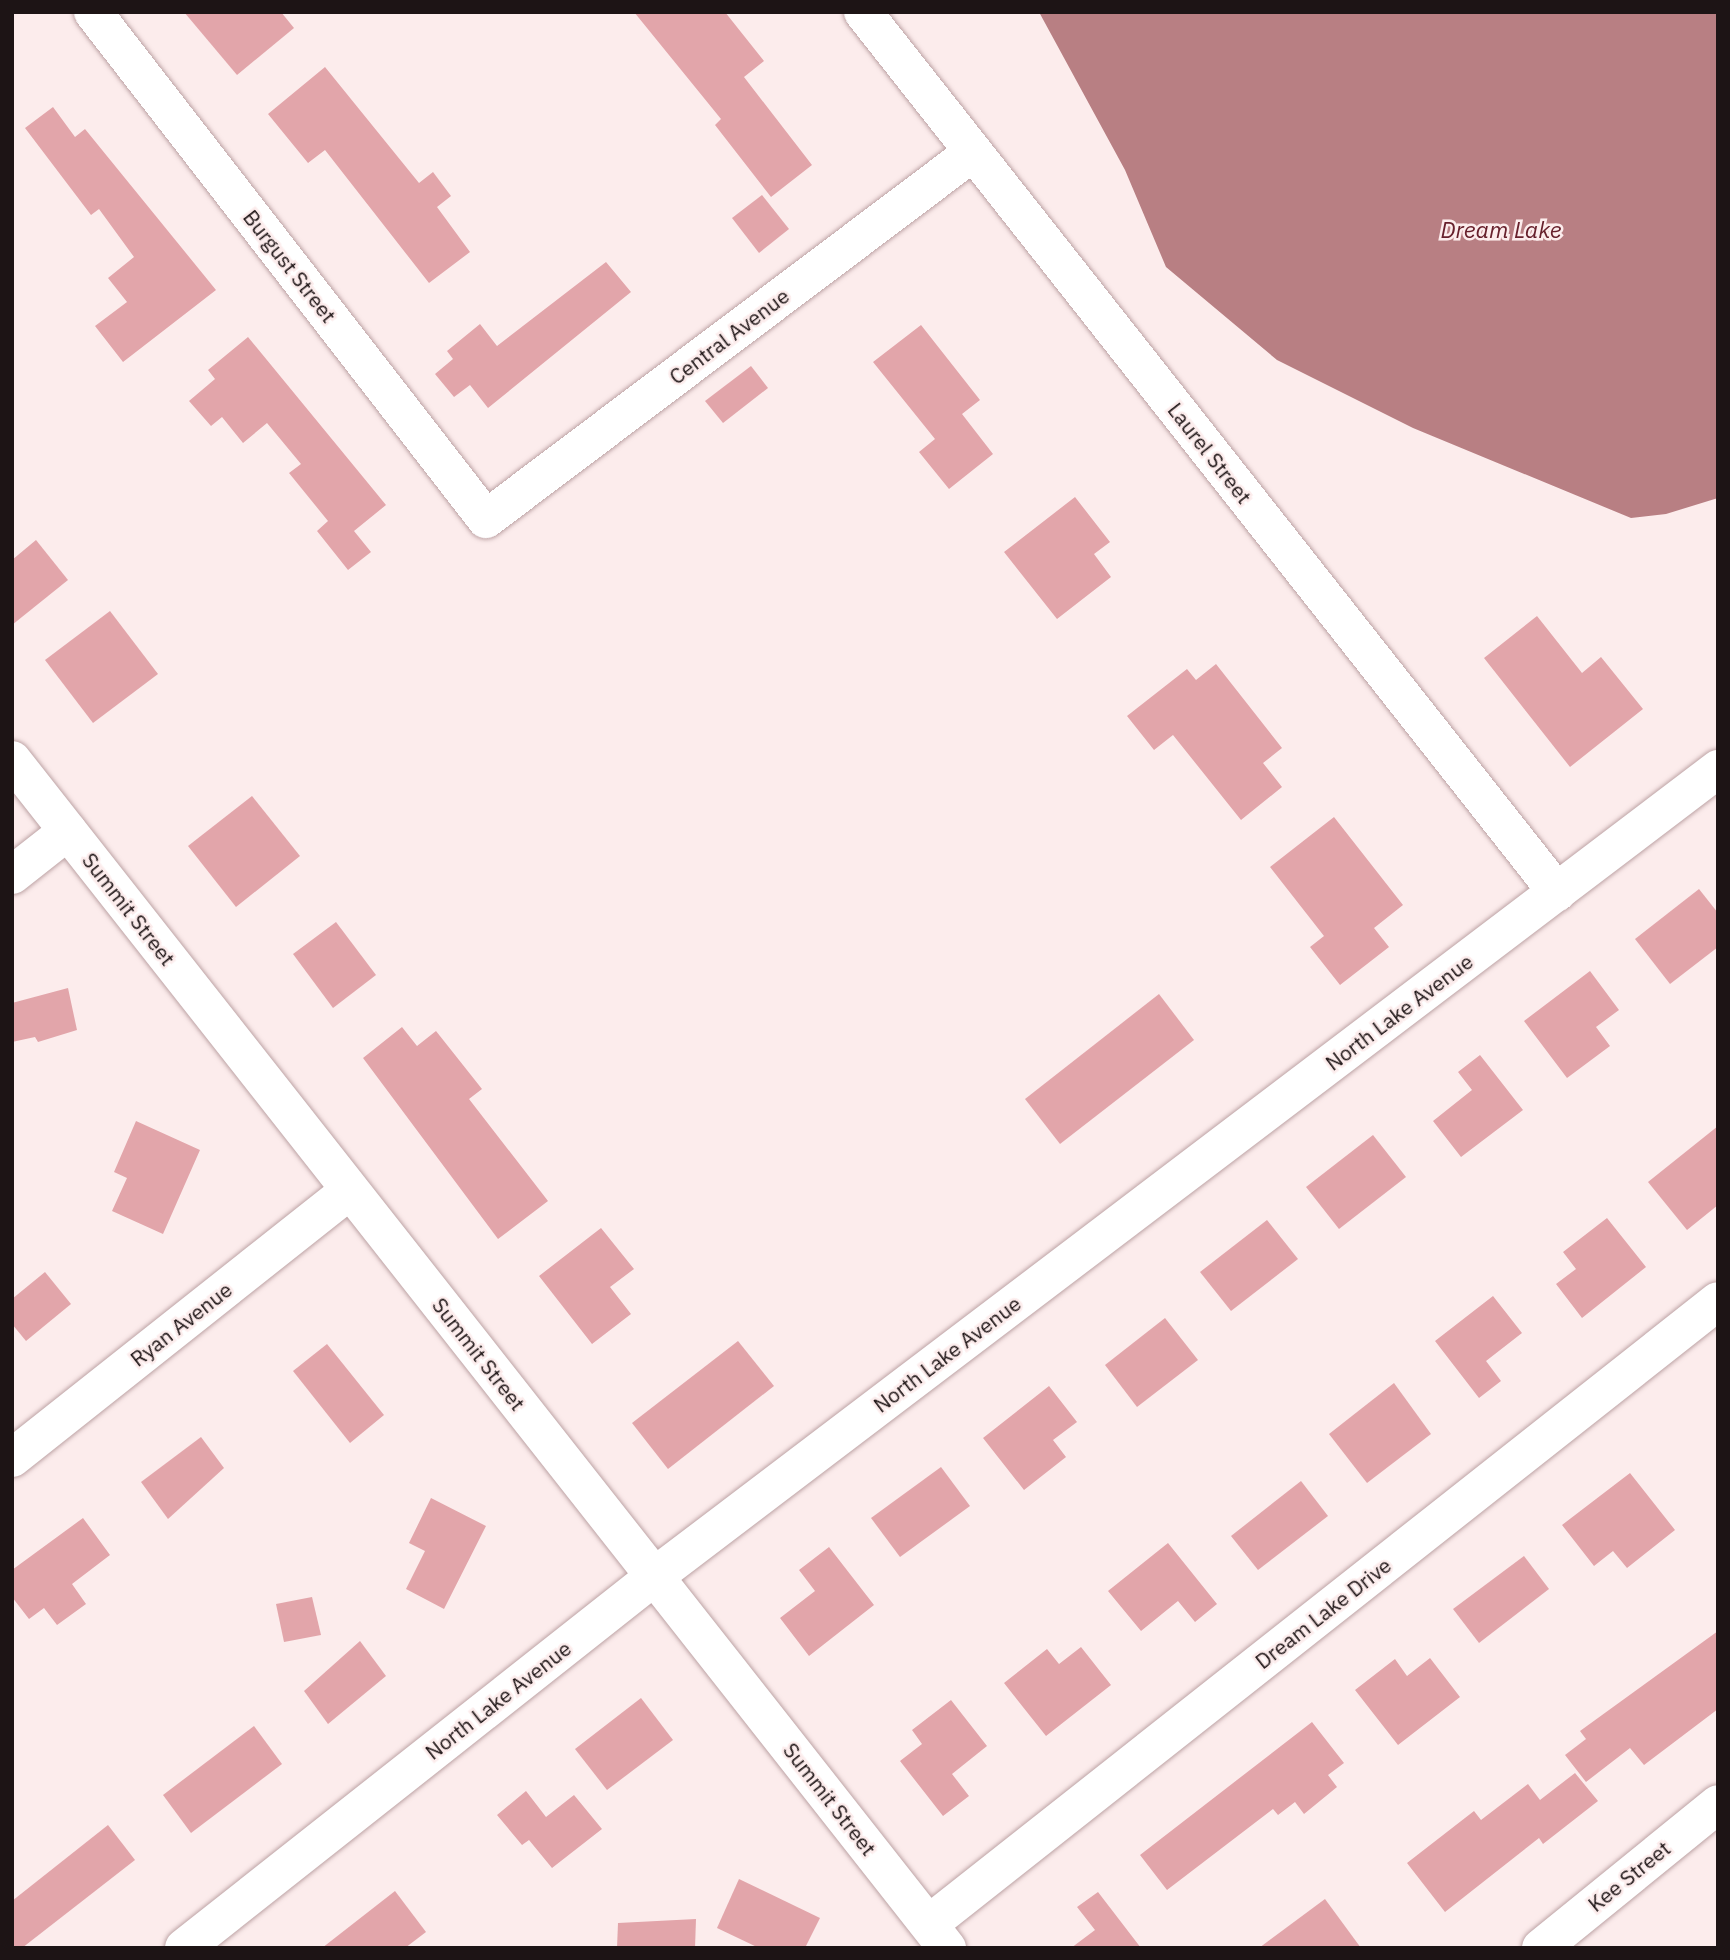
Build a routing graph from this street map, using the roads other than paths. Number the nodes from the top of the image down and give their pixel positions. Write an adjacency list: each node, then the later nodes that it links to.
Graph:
1 (93, 12): 4 (street, Burgust Street)
2 (863, 12): 3 (street, Laurel Street)
3 (972, 153): 4 (street, Central Avenue); 9 (street, Laurel Street)
4 (486, 519)
5 (12, 760): 7 (street, Summit Street)
6 (1718, 769): 9 (street, North Lake Avenue)
7 (68, 831): 8 (street); 10 (street, Summit Street)
8 (12, 875)
9 (1557, 892): 13 (street, North Lake Avenue)
10 (350, 1190): 12 (street, Ryan Avenue); 13 (street, Summit Street)
11 (1718, 1301): 15 (street, Dream Lake Drive)
12 (12, 1458)
13 (655, 1576): 15 (street, Summit Street); 16 (street, North Lake Avenue)
14 (1718, 1804): 17 (street, Kee Street)
15 (938, 1936)
16 (184, 1948)
17 (1541, 1948)

